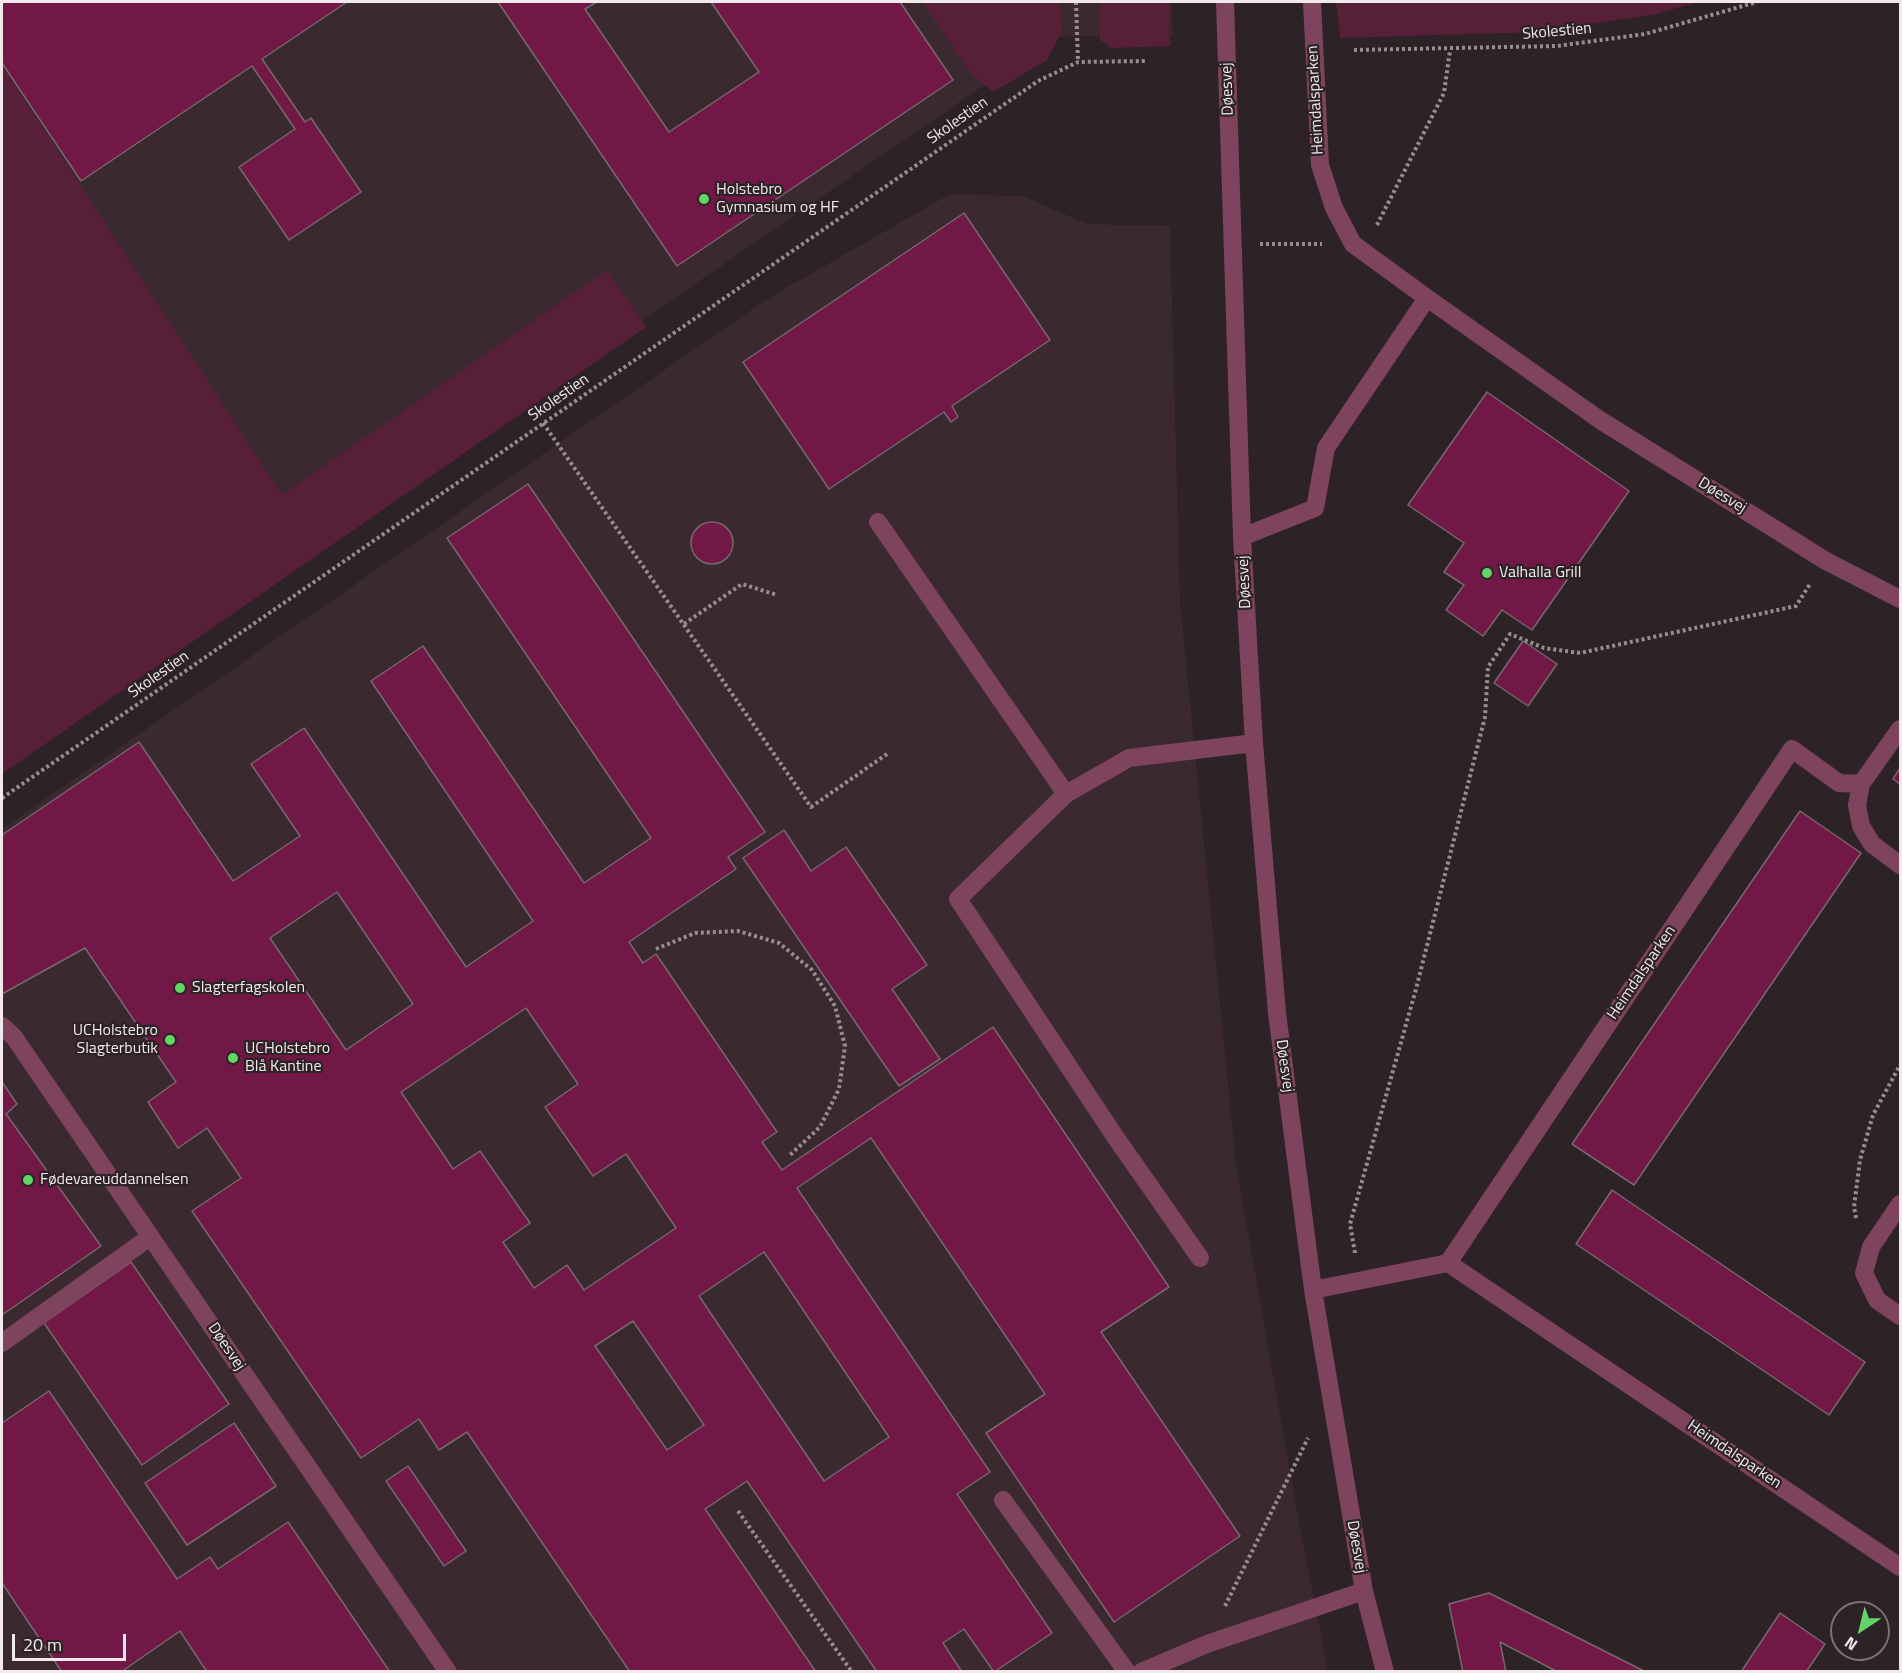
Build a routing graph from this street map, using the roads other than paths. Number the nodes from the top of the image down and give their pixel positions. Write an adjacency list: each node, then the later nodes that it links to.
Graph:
1 (1225, 2): 5 (street, Døesvej)
2 (1312, 2): 3 (street, Heimdalsparken)
3 (1427, 298): 5 (street, Døesvej); 6 (street, Døesvej)
4 (878, 522): 10 (street)
5 (1242, 537): 8 (street, Døesvej)
6 (1900, 599)
7 (1900, 729): 9 (street)
8 (1254, 743): 10 (street); 17 (street, Døesvej)
9 (1861, 784): 11 (street); 16 (street, Heimdalsparken)
10 (1066, 794): 15 (street)
11 (1900, 865)
12 (2, 1026): 14 (street, Døesvej)
13 (1900, 1204): 18 (street)
14 (150, 1237): 19 (street); 23 (street, Døesvej)
15 (1200, 1258)
16 (1448, 1263): 17 (street); 21 (street, Heimdalsparken)
17 (1313, 1290): 22 (street, Døesvej)
18 (1900, 1316)
19 (2, 1343)
20 (1003, 1500): 24 (street)
21 (1900, 1567)
22 (1364, 1591): 25 (street, Døesvej); 26 (street, Døesvej)
23 (448, 1671)
24 (1127, 1671)
25 (1141, 1671)
26 (1385, 1671)

